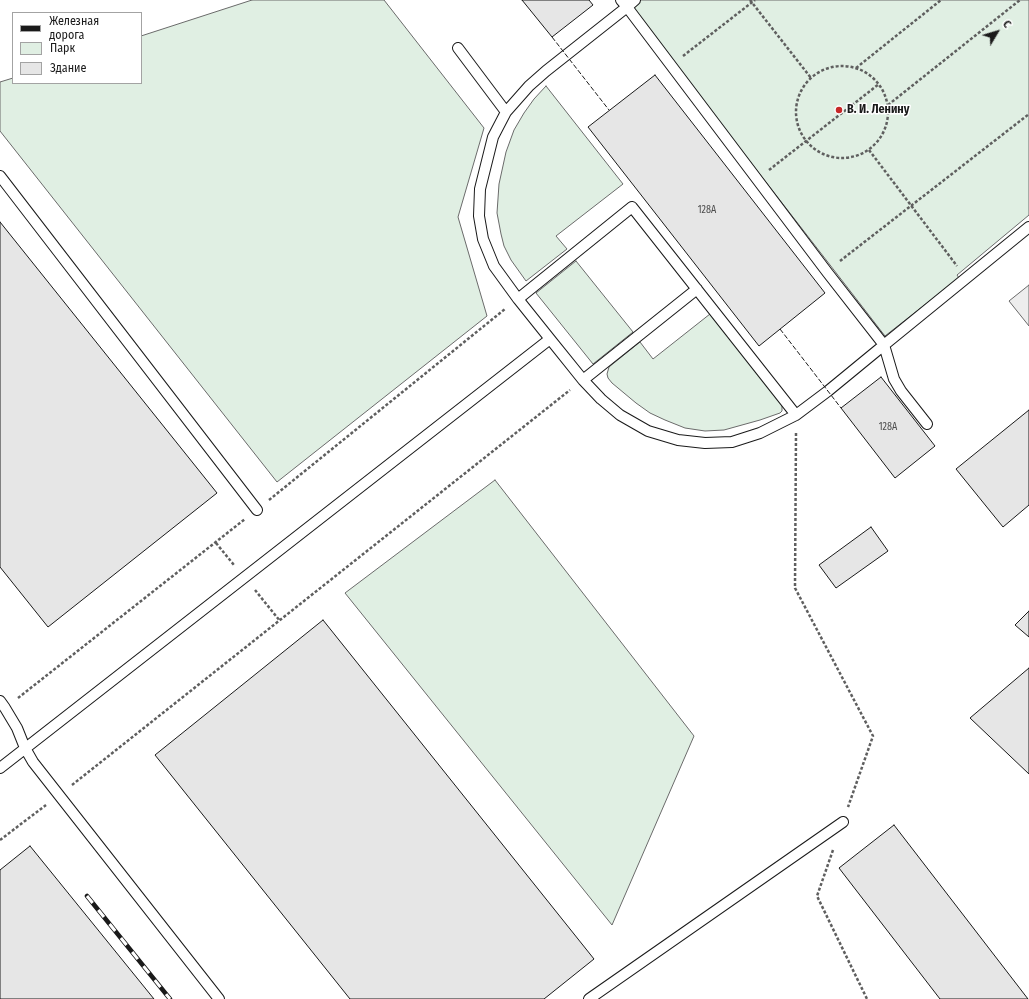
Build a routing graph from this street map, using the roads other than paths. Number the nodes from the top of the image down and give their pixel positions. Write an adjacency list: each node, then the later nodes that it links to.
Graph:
1 (635, 0): 2 (lane)
2 (624, 4): 4 (lane); 10 (lane)
3 (458, 48): 4 (lane)
4 (506, 112): 8 (lane)
5 (0, 176): 14 (lane)
6 (1029, 227): 10 (lane)
7 (697, 289): 8 (lane); 11 (lane); 12 (lane)
8 (518, 299): 9 (lane)
9 (550, 339): 11 (lane); 16 (lane)
10 (884, 345): 12 (lane); 13 (lane)
11 (583, 380): 12 (lane)
12 (796, 415)
13 (927, 424)
14 (257, 510)
15 (0, 701): 16 (lane)
16 (25, 748): 17 (lane); 19 (lane)
17 (0, 768)
18 (843, 822): 20 (lane)
19 (219, 999)
20 (589, 999)

